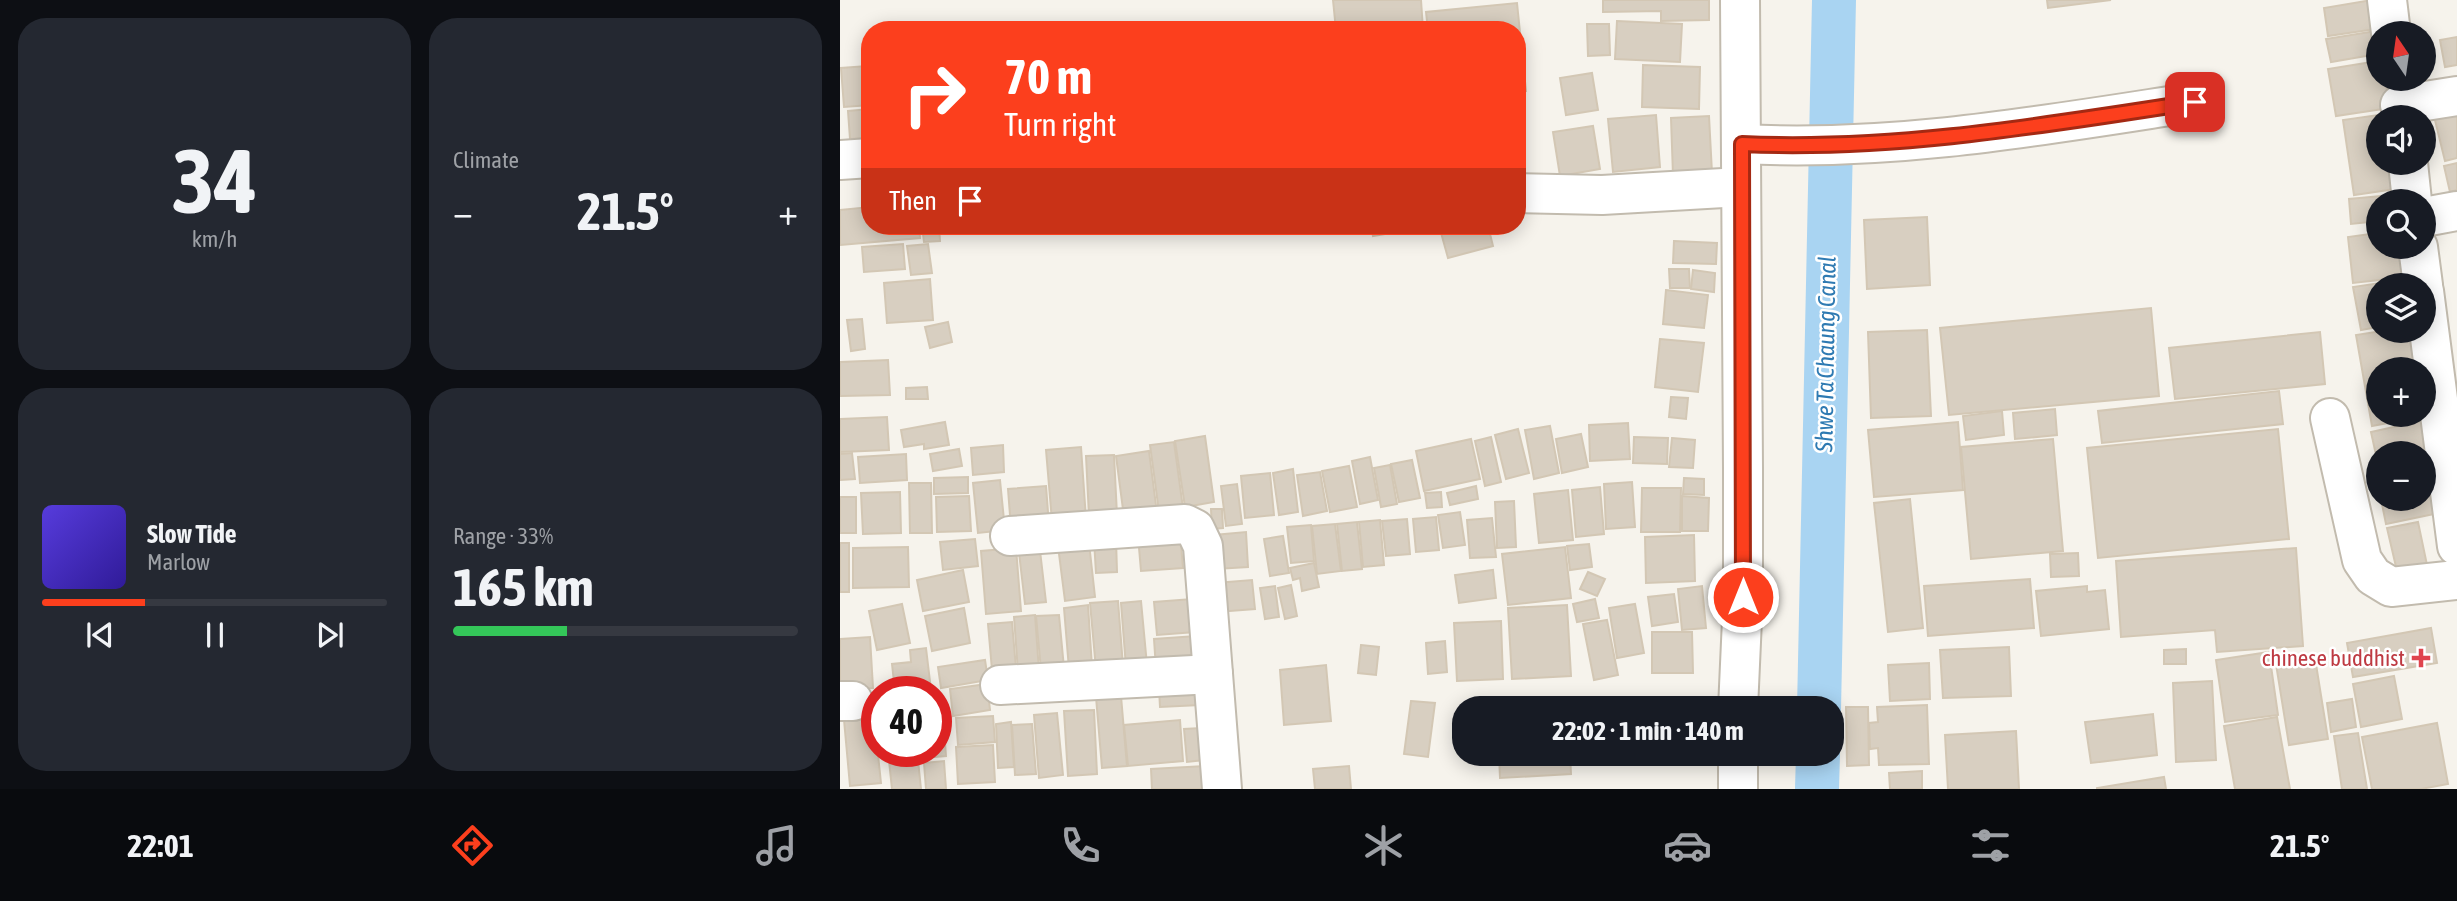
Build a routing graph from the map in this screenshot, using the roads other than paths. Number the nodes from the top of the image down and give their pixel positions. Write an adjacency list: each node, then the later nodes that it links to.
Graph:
1 (1740, 0): 7 (street)
2 (2387, 0): 3 (street)
3 (2390, 21)
4 (2457, 96): 5 (street)
5 (2400, 100)
6 (2195, 102): 7 (street)
7 (1742, 144): 10 (street)
8 (861, 159): 9 (street)
9 (840, 160)
10 (1741, 187): 11 (street); 22 (street)
11 (1526, 193)
12 (2457, 211): 13 (street)
13 (2436, 215)
14 (2431, 343): 16 (street)
15 (2330, 418): 19 (street)
16 (2454, 504): 18 (street)
17 (1010, 536): 20 (street)
18 (2457, 547)
19 (2457, 580)
20 (1213, 674): 21 (street); 24 (street)
21 (1000, 685)
22 (1739, 696)
23 (1738, 766): 25 (street)
24 (1222, 789)
25 (1738, 789)

